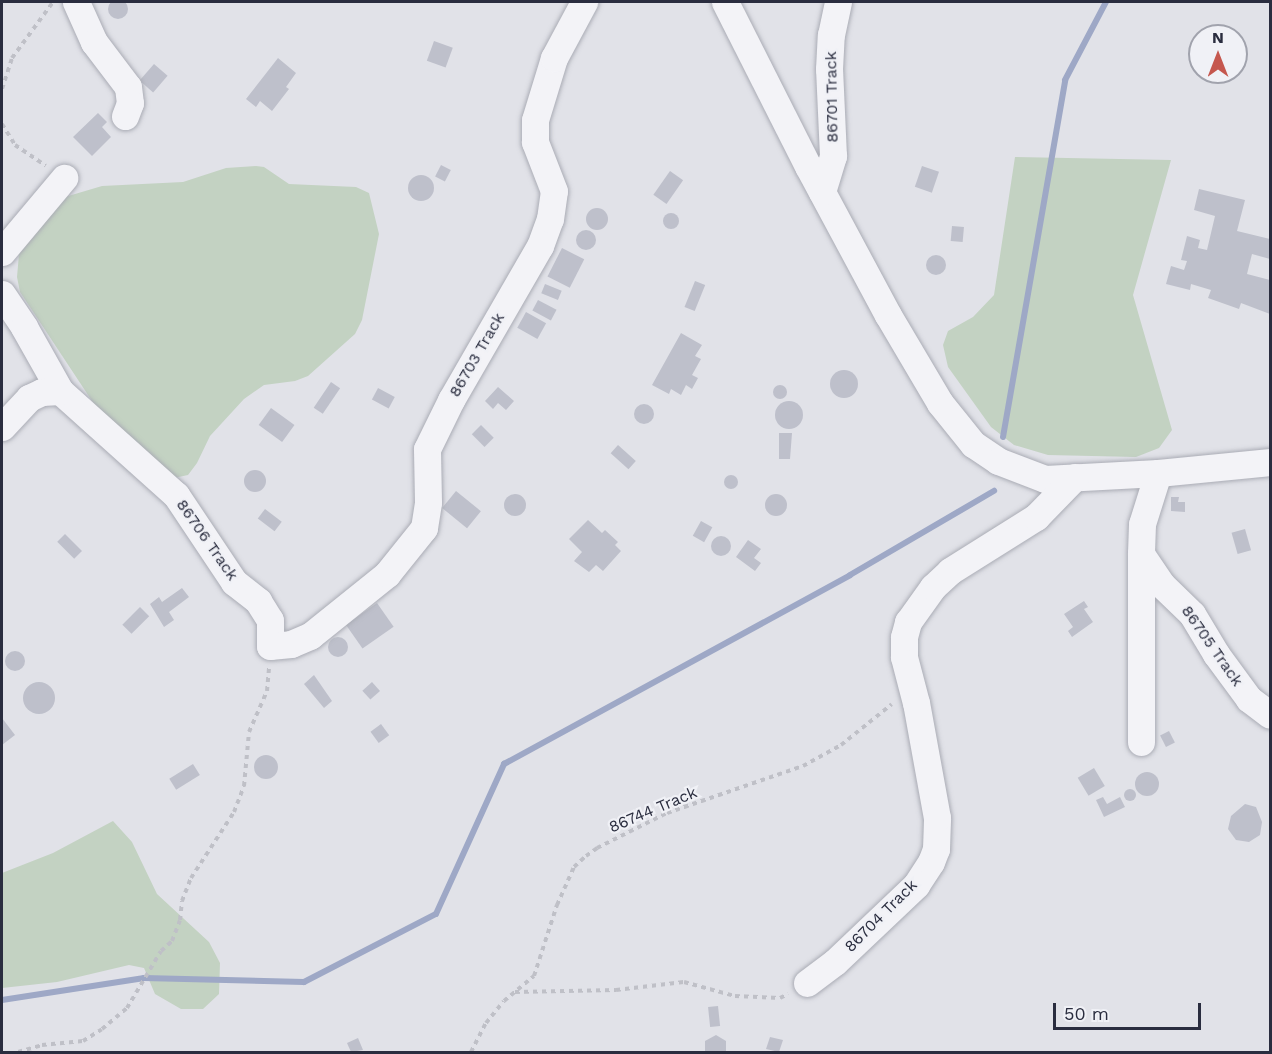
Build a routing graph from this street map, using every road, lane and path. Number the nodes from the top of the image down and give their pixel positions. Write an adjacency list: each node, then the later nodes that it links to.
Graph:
1 (53, 2): 6 (path)
2 (76, 2): 7 (street)
3 (584, 2): 19 (street, 86703 Track)
4 (725, 2): 10 (street)
5 (838, 2): 10 (street, 86701 Track)
6 (2, 86)
7 (125, 116)
8 (2, 124): 9 (path)
9 (64, 178): 11 (street)
10 (822, 192): 17 (street)
11 (2, 252)
12 (2, 294): 13 (street, 86706 Track)
13 (60, 391): 14 (street); 19 (street, 86706 Track)
14 (2, 427)
15 (1270, 462): 16 (street)
16 (1158, 473): 17 (street); 18 (street)
17 (1076, 477): 23 (street, 86704 Track)
18 (1141, 554): 21 (street, 86705 Track); 22 (street)
19 (270, 646): 25 (path)
20 (895, 700): 24 (path, 86744 Track)
21 (1270, 715)
22 (1141, 742)
23 (807, 983): 24 (path)
24 (515, 992): 26 (path, 86744 Track)
25 (18, 1053)
26 (471, 1053)

